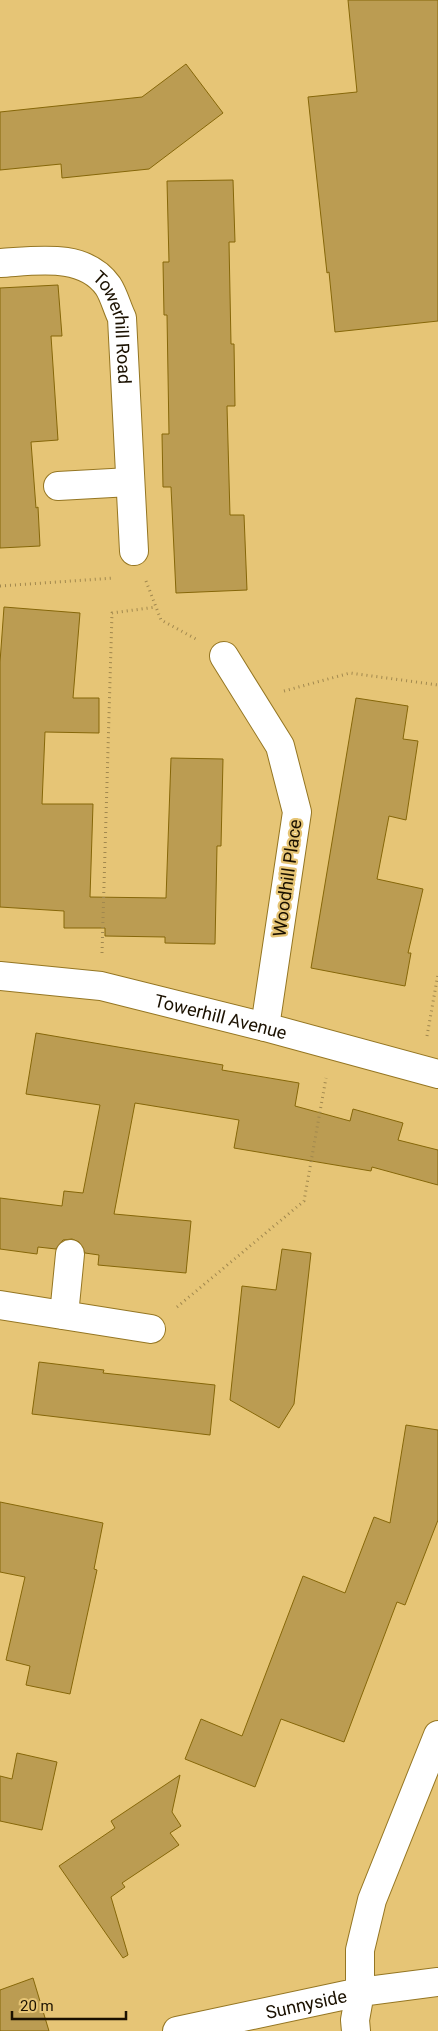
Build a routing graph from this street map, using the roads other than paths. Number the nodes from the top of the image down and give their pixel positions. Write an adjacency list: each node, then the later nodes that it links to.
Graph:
1 (0, 263): 2 (street, Towerhill Road)
2 (130, 482): 3 (street); 4 (street, Towerhill Road)
3 (58, 486)
4 (134, 551)
5 (224, 656): 7 (street, Woodhill Place)
6 (0, 976): 7 (street, Towerhill Avenue)
7 (265, 1026): 8 (street, Towerhill Avenue)
8 (429, 1071)
9 (70, 1254): 11 (street)
10 (0, 1305): 11 (street)
11 (64, 1315): 12 (street)
12 (151, 1329)
13 (438, 1735): 15 (street)
14 (438, 1982): 15 (street, Sunnyside)
15 (360, 1992): 16 (street, Sunnyside); 17 (street)
16 (177, 2031)
17 (356, 2031)

